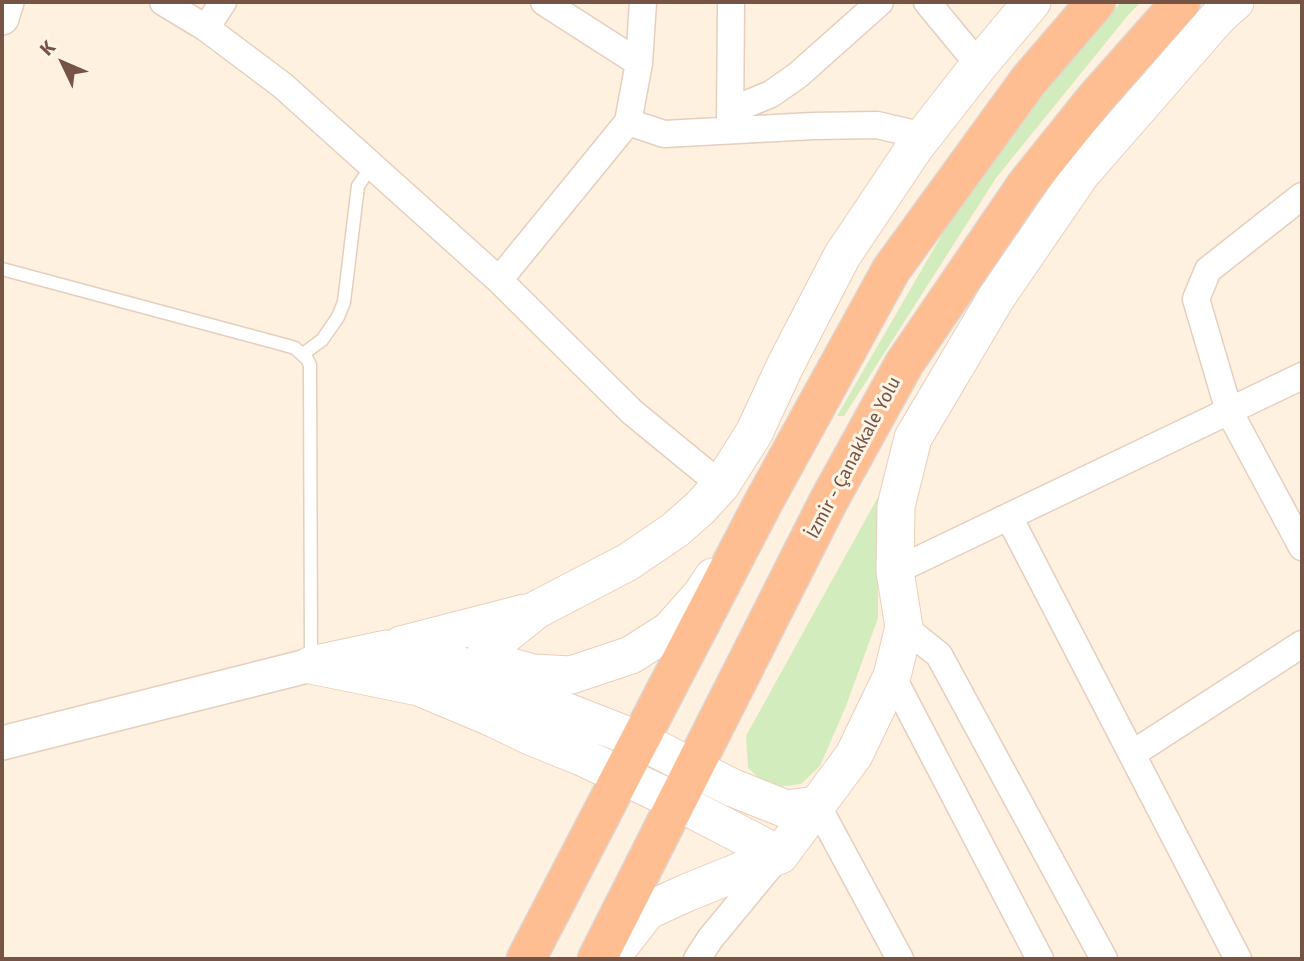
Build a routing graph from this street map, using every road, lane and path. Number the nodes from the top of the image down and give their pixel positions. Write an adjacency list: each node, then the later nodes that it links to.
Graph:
1 (7, 2): 13 (street)
2 (163, 2): 14 (street)
3 (223, 2): 14 (street)
4 (544, 2): 15 (street)
5 (643, 2): 15 (street)
6 (731, 2): 17 (street)
7 (880, 2): 17 (street)
8 (927, 2): 16 (street)
9 (1032, 2): 16 (main road)
10 (1096, 2): 28 (highway, İzmir - Çanakkale Yolu)
11 (1181, 2): 40 (highway, İzmir - Çanakkale Yolu)
12 (1235, 2): 31 (main road)
13 (2, 18)
14 (206, 27): 20 (street)
15 (639, 63): 18 (street)
16 (979, 65): 19 (main road)
17 (730, 121): 18 (street); 19 (street)
18 (628, 122): 23 (street)
19 (924, 136): 27 (main road)
20 (372, 165): 23 (street); 24 (lane)
21 (1302, 195): 26 (street)
22 (2, 269): 24 (lane)
23 (499, 280): 27 (street)
24 (303, 354): 36 (lane)
25 (1302, 376): 26 (street)
26 (1229, 411): 29 (street); 30 (street)
27 (721, 485): 32 (main road)
28 (763, 503): 39 (main road); 43 (highway, İzmir - Çanakkale Yolu)
29 (1009, 517): 31 (street); 44 (street)
30 (1302, 547)
31 (895, 571): 33 (main road)
32 (547, 604): 35 (main road); 37 (main road); 39 (main road)
33 (904, 627): 38 (main road); 58 (street)
34 (1302, 643): 44 (street)
35 (386, 649): 36 (main road); 37 (main road)
36 (311, 665): 41 (main road); 42 (street)
37 (481, 667): 39 (main road); 41 (main road)
38 (892, 676): 49 (main road); 57 (street)
39 (536, 687): 43 (main road)
40 (720, 714): 43 (highway, İzmir - Çanakkale Yolu); 47 (main road)
41 (495, 719): 45 (main road)
42 (2, 743)
43 (665, 753): 46 (highway, İzmir - Çanakkale Yolu); 47 (main road); 48 (highway, İzmir - Çanakkale Yolu)
44 (1132, 754): 59 (street)
45 (582, 757): 46 (main road); 51 (main road)
46 (621, 775): 48 (main road); 51 (highway, İzmir - Çanakkale Yolu)
47 (726, 784): 49 (main road)
48 (678, 802): 50 (main road); 53 (highway, İzmir - Çanakkale Yolu)
49 (817, 805): 50 (main road); 56 (street)
50 (780, 855): 54 (main road); 55 (street)
51 (572, 871): 52 (highway, İzmir - Çanakkale Yolu)
52 (526, 959)
53 (597, 959)
54 (610, 959)
55 (697, 959)
56 (900, 959)
57 (1040, 959)
58 (1104, 959)
59 (1238, 959)

